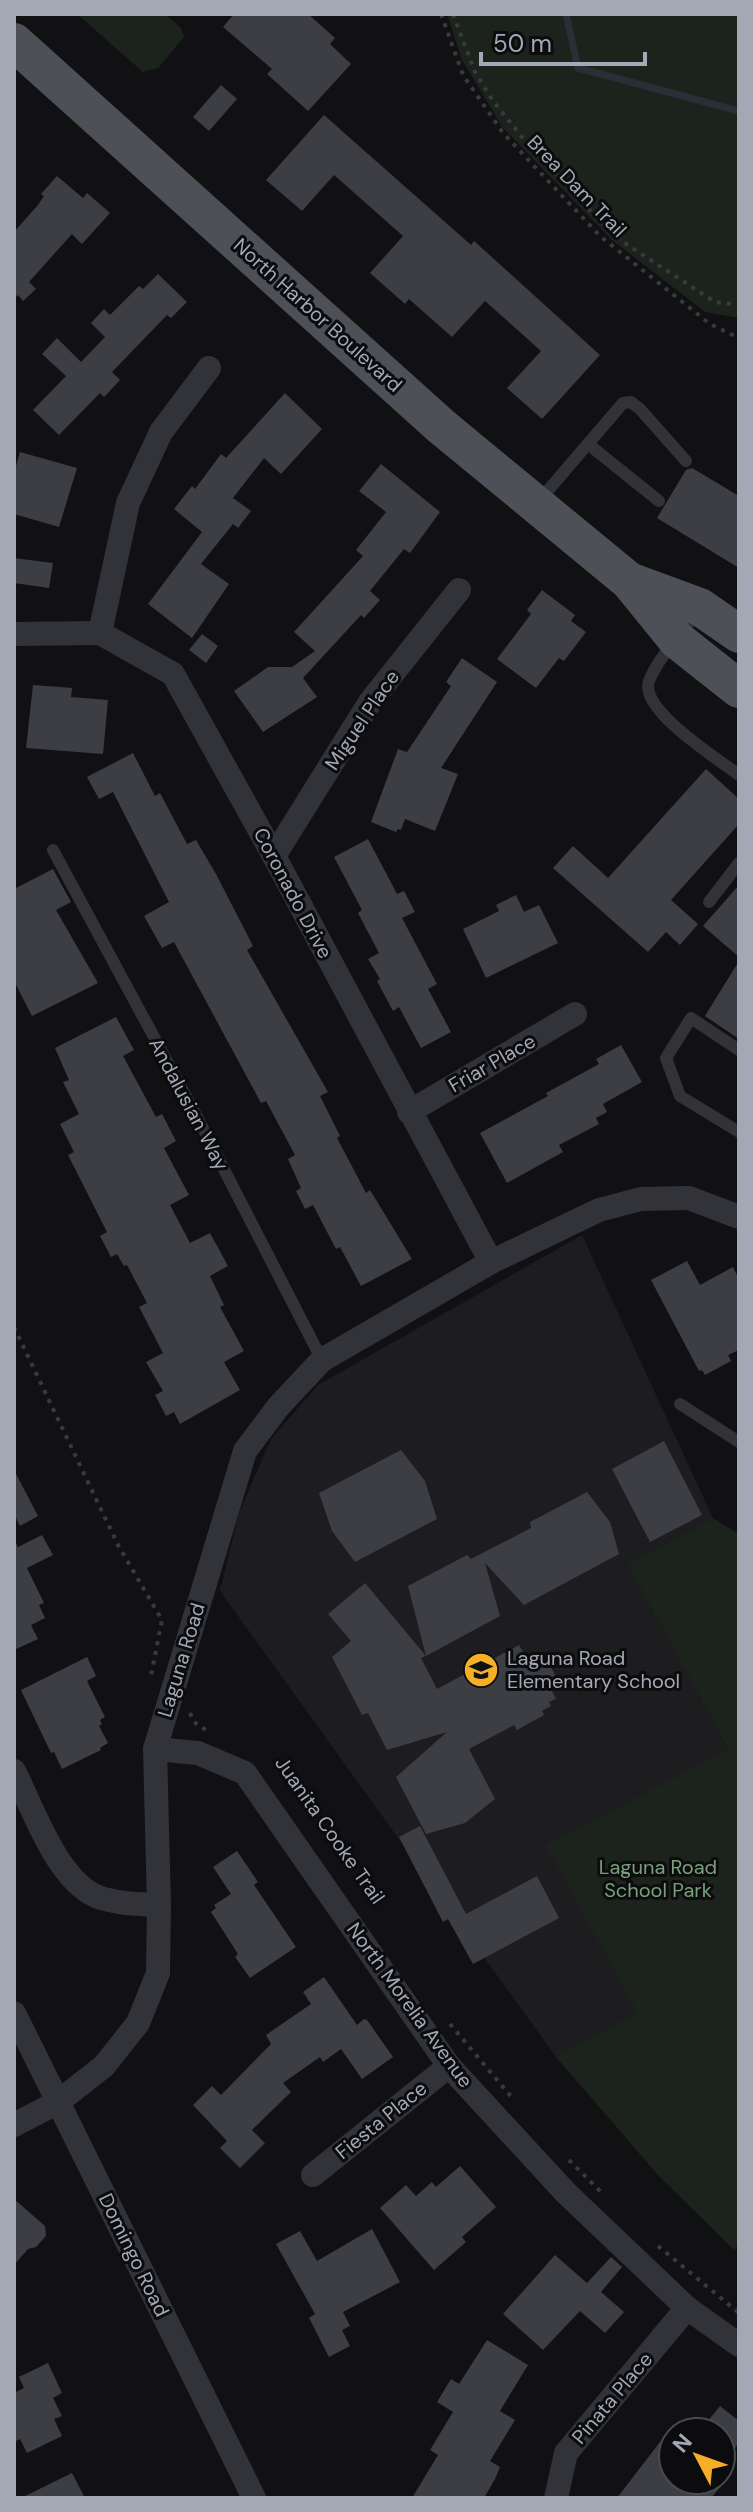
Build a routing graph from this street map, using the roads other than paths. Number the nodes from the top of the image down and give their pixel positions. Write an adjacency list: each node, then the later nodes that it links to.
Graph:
1 (14, 42): 6 (main road, North Harbor Boulevard)
2 (209, 368): 10 (street)
3 (588, 444): 4 (lane); 5 (lane); 6 (lane)
4 (686, 461)
5 (659, 501)
6 (536, 504): 7 (main road, North Harbor Boulevard)
7 (629, 581): 9 (main road, North Harbor Boulevard); 13 (main road, North Harbor Boulevard)
8 (459, 590): 17 (street, Miguel Place)
9 (700, 607): 12 (main road, North Harbor Boulevard); 13 (lane)
10 (100, 633): 11 (street, Coronado Drive); 17 (street, Coronado Drive)
11 (14, 634)
12 (739, 634)
13 (677, 640): 14 (main road, North Harbor Boulevard); 15 (lane)
14 (739, 689)
15 (739, 775)
16 (53, 850): 26 (lane, Andalusian Way)
17 (274, 856): 22 (street, Coronado Drive)
18 (739, 863): 19 (lane)
19 (709, 902)
20 (575, 1014): 22 (street, Friar Place)
21 (739, 1050): 23 (lane)
22 (409, 1112): 25 (street, Coronado Drive)
23 (739, 1132)
24 (739, 1217): 25 (street, Laguna Road)
25 (491, 1262): 26 (street, Laguna Road)
26 (322, 1360): 29 (street, Laguna Road)
27 (680, 1404): 28 (lane)
28 (739, 1442)
29 (155, 1749): 31 (street, Laguna Road); 33 (street, North Morelia Avenue)
30 (14, 1771): 31 (street)
31 (159, 1905): 34 (street, Laguna Road)
32 (14, 2013): 34 (street, Domingo Road)
33 (449, 2066): 36 (street, Fiesta Place); 37 (street, North Morelia Avenue)
34 (58, 2102): 35 (street, Laguna Road); 39 (street, Domingo Road)
35 (14, 2125)
36 (313, 2175)
37 (687, 2308): 38 (street, North Morelia Avenue); 40 (street, Pinata Place)
38 (739, 2345)
39 (254, 2498)
40 (556, 2498)

